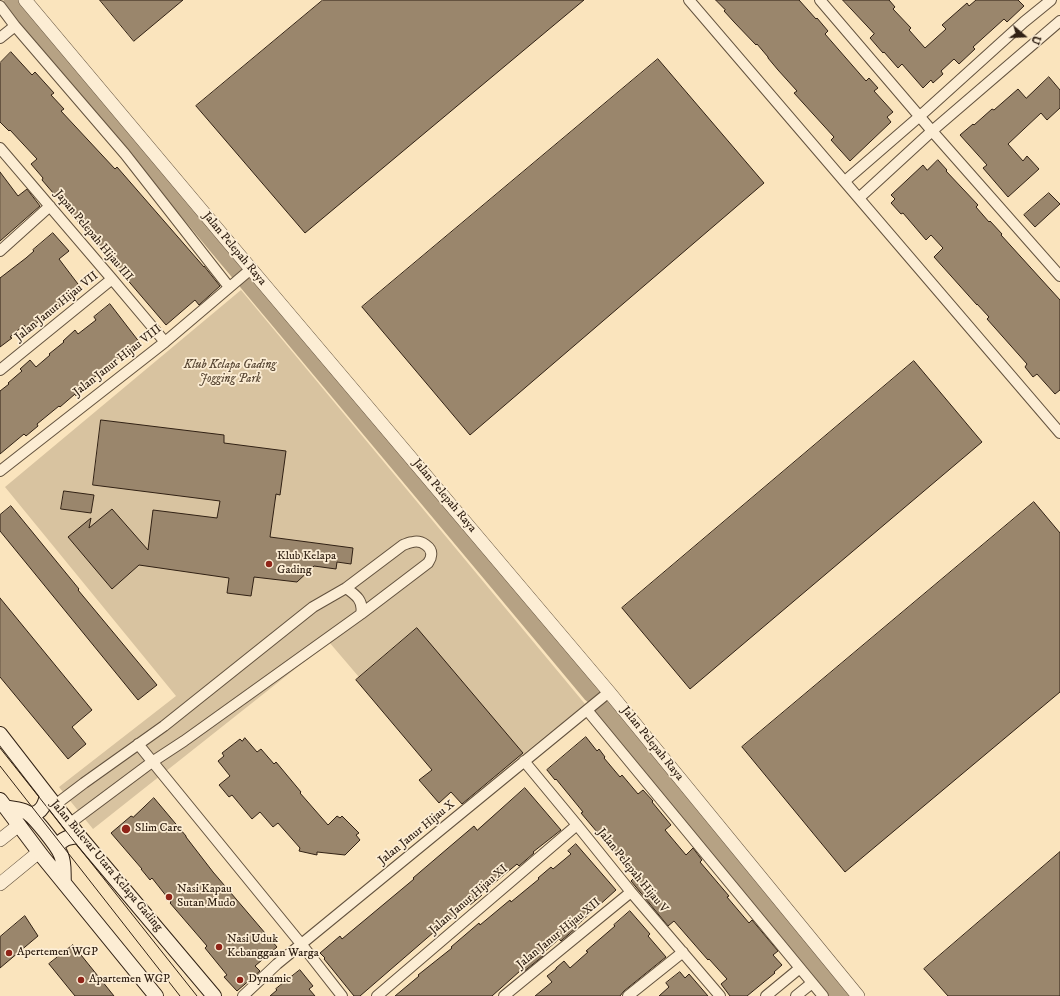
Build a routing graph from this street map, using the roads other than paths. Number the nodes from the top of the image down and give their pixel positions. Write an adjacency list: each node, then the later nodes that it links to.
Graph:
1 (25, 0): 16 (street, Jalan Pelepah Raya)
2 (689, 0): 12 (street)
3 (820, 0): 9 (street)
4 (1050, 0): 9 (street)
5 (0, 6): 7 (street)
6 (1060, 21): 10 (street)
7 (15, 26): 8 (street); 19 (street)
8 (0, 38)
9 (920, 116): 10 (street); 12 (street)
10 (932, 131): 13 (street); 17 (street)
11 (0, 148): 14 (street, Japan Pelepah Hijau III)
12 (845, 181): 13 (street)
13 (859, 198): 22 (street)
14 (50, 206): 15 (street); 18 (street, Japan Pelepah Hijau III)
15 (0, 251)
16 (249, 270): 19 (street, Jalan Janur Hijau VIII); 26 (street, Jalan Pelepah Raya)
17 (1060, 276)
18 (112, 279): 20 (street, Japan Pelepah Hijau III); 21 (street, Jalan Janur Hijau VII)
19 (231, 285): 20 (street, Jalan Janur Hijau VIII)
20 (165, 342): 23 (street, Jalan Janur Hijau VIII)
21 (0, 370)
22 (1060, 433)
23 (0, 471)
24 (346, 588): 25 (street); 25 (street); 29 (street)
25 (361, 614): 31 (street)
26 (609, 692): 27 (street, Jalan Janur Hijau X); 60 (street, Jalan Pelepah Raya)
27 (592, 706): 30 (street, Jalan Janur Hijau X); 47 (street)
28 (0, 734): 32 (main road, Jalan Bulevar Utara Kelapa Gading)
29 (138, 744): 31 (street); 32 (street)
30 (524, 761): 37 (street, Jalan Pelepah Hijau V); 45 (street, Jalan Janur Hijau X)
31 (152, 762): 35 (street); 45 (street)
32 (51, 800): 34 (main road); 35 (main road, Jalan Bulevar Utara Kelapa Gading)
33 (3, 804): 34 (main road); 36 (main road)
34 (30, 814): 40 (main road)
35 (70, 824): 38 (main road, Jalan Bulevar Utara Kelapa Gading)
36 (19, 825): 39 (street); 41 (main road)
37 (578, 825): 44 (street, Jalan Pelepah Hijau V); 53 (street, Jalan Janur Hijau XI)
38 (79, 836): 40 (main road); 50 (main road, Jalan Bulevar Utara Kelapa Gading)
39 (0, 840)
40 (57, 847): 42 (main road)
41 (39, 852): 42 (main road); 43 (street)
42 (64, 883): 49 (main road)
43 (0, 884)
44 (631, 892): 46 (street, Jalan Pelepah Hijau V); 54 (street, Jalan Janur Hijau XII)
45 (302, 945): 51 (street, Jalan Janur Hijau X); 52 (street)
46 (683, 952): 55 (street); 56 (street, Jalan Pelepah Hijau V)
47 (800, 968): 48 (street); 57 (street)
48 (812, 983): 58 (street); 59 (street)
49 (156, 996)
50 (214, 996)
51 (243, 996)
52 (342, 996)
53 (377, 996)
54 (504, 996)
55 (628, 996)
56 (720, 996)
57 (766, 996)
58 (796, 996)
59 (823, 996)
60 (858, 996)

